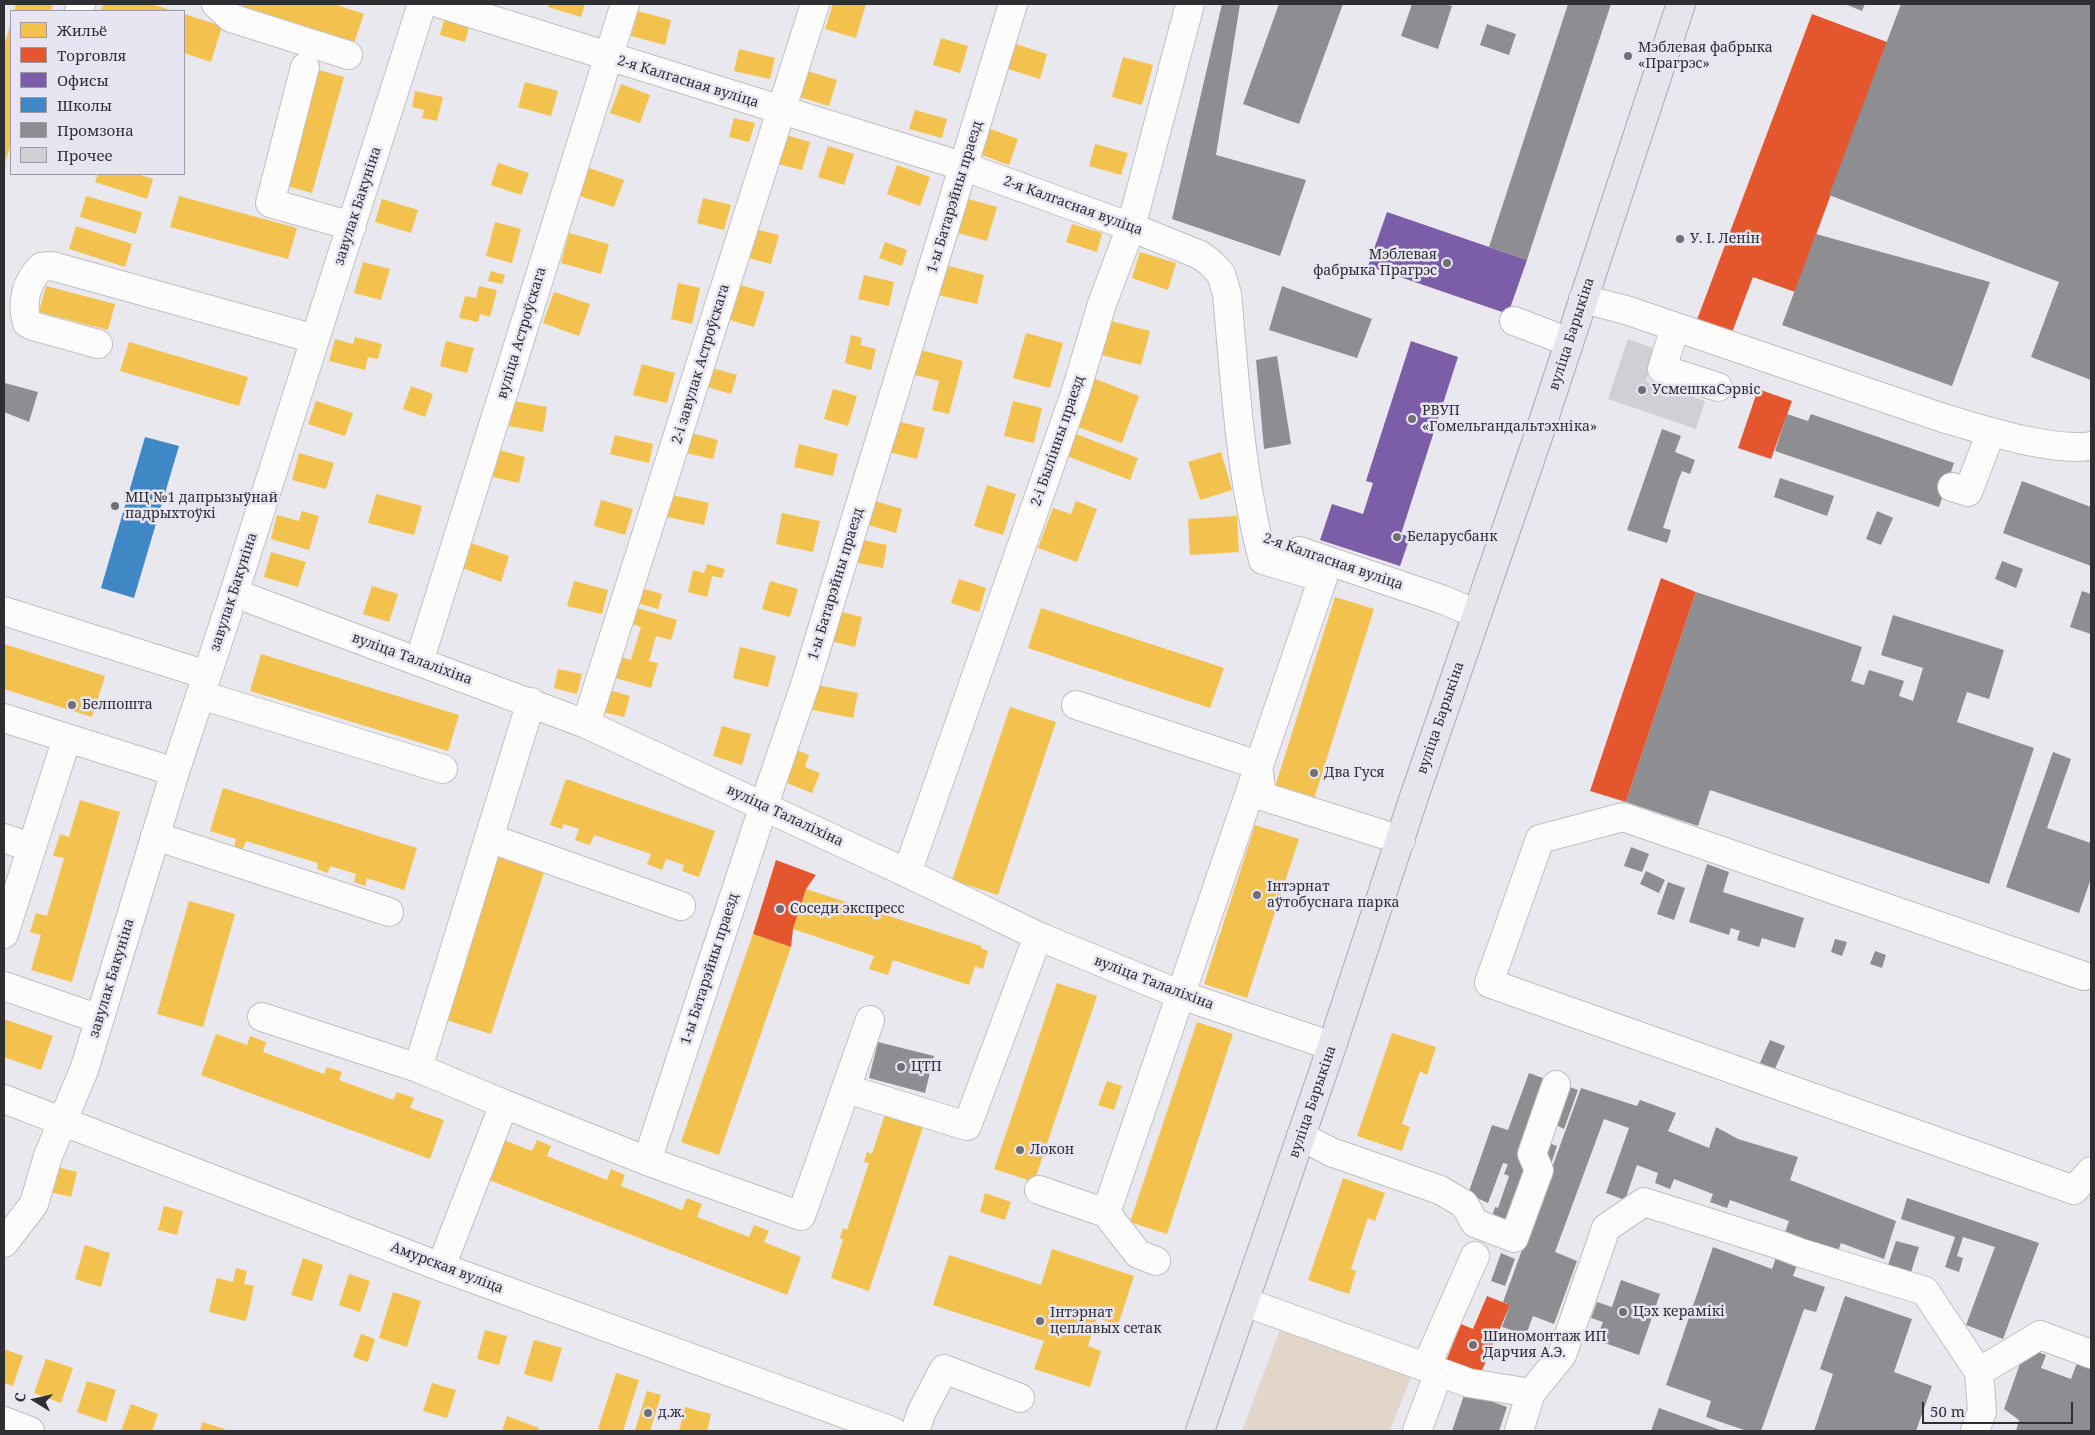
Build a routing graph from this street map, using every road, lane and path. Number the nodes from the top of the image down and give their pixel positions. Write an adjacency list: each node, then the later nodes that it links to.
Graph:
1 (216, 4): 9 (street)
2 (422, 4): 14 (street, завулак Бакуніна)
3 (441, 4): 10 (street, 2-я Калгасная вуліца)
4 (625, 4): 10 (street, вуліца Астроўскага)
5 (815, 4): 12 (street, 2-і завулак Астроўскага)
6 (1013, 4): 13 (street, 1-ы Батарэйны праезд)
7 (1190, 4): 15 (street, 2-і Былінны праезд)
8 (1681, 4): 16 (main road, вуліца Барыкіна)
9 (348, 55)
10 (609, 57): 12 (street, 2-я Калгасная вуліца); 30 (street, вуліца Астроўскага)
11 (305, 67): 14 (street)
12 (780, 110): 13 (street, 2-я Калгасная вуліца); 35 (street, 2-і завулак Астроўскага)
13 (964, 167): 15 (street, 2-я Калгасная вуліца); 40 (street, 1-ы Батарэйны праезд)
14 (352, 226): 19 (street, завулак Бакуніна)
15 (1131, 226): 26 (street, 2-я Калгасная вуліца); 46 (street, 2-і Былінны праезд)
16 (1583, 299): 18 (street); 20 (main road, вуліца Барыкіна)
17 (1514, 322): 20 (street)
18 (1675, 327): 22 (street); 23 (street)
19 (315, 339): 21 (street); 27 (street, завулак Бакуніна)
20 (1569, 342): 29 (main road, вуліца Барыкіна)
21 (98, 344)
22 (1718, 387)
23 (1990, 432): 24 (street); 25 (street)
24 (2091, 446)
25 (1952, 487)
26 (1257, 538): 29 (street, 2-я Калгасная вуліца); 37 (street)
27 (234, 593): 30 (street, вуліца Талаліхіна); 31 (street, завулак Бакуніна)
28 (4, 610): 31 (street)
29 (1477, 614): 44 (main road, вуліца Барыкіна)
30 (419, 662): 32 (street, вуліца Талаліхіна)
31 (204, 685): 38 (street); 39 (street, завулак Бакуніна)
32 (531, 702): 35 (street, вуліца Талаліхіна); 43 (street)
33 (1076, 705): 37 (street)
34 (4, 718): 36 (street)
35 (586, 724): 40 (street, вуліца Талаліхіна)
36 (67, 738): 39 (street); 45 (street)
37 (1258, 765): 44 (street); 53 (street)
38 (443, 769)
39 (175, 772): 41 (street, завулак Бакуніна)
40 (764, 805): 46 (street, вуліца Талаліхіна); 65 (street, 1-ы Батарэйны праезд)
41 (155, 836): 48 (street); 55 (street, завулак Бакуніна)
42 (4, 838): 45 (street)
43 (489, 838): 47 (street); 58 (street)
44 (1401, 840): 57 (main road, вуліца Барыкіна)
45 (32, 848): 49 (street)
46 (908, 873): 50 (street, вуліца Талаліхіна)
47 (681, 906)
48 (389, 912)
49 (4, 934)
50 (1038, 936): 53 (street, вуліца Талаліхіна); 60 (street)
51 (2089, 970): 66 (street)
52 (4, 986): 55 (street)
53 (1181, 996): 57 (street, вуліца Талаліхіна); 68 (street)
54 (262, 1017): 58 (street)
55 (99, 1019): 63 (street, завулак Бакуніна)
56 (870, 1020): 60 (street)
57 (1332, 1046): 64 (main road, вуліца Барыкіна)
58 (418, 1068): 62 (street)
59 (1556, 1085): 64 (street)
60 (847, 1089): 65 (street)
61 (4, 1099): 63 (street, Амурская вуліца)
62 (504, 1104): 65 (street); 72 (street)
63 (62, 1121): 69 (street, завулак Бакуніна); 72 (street, Амурская вуліца)
64 (1301, 1136): 73 (main road, вуліца Барыкіна)
65 (648, 1161)
66 (2091, 1172)
67 (1039, 1190): 68 (street)
68 (1106, 1213): 71 (street)
69 (4, 1243)
70 (1475, 1256): 75 (street)
71 (1156, 1260)
72 (441, 1266): 80 (street, Амурская вуліца)
73 (1245, 1302): 75 (street); 84 (main road, вуліца Барыкіна)
74 (2091, 1354): 76 (street)
75 (1432, 1369): 77 (street); 85 (street)
76 (1979, 1372): 77 (street); 87 (street)
77 (1531, 1393): 86 (street)
78 (1020, 1398): 83 (street)
79 (4, 1421): 81 (street)
80 (853, 1425): 82 (street, Амурская вуліца)
81 (30, 1431)
82 (892, 1431)
83 (915, 1431)
84 (1200, 1431)
85 (1417, 1431)
86 (1518, 1431)
87 (1975, 1431)

